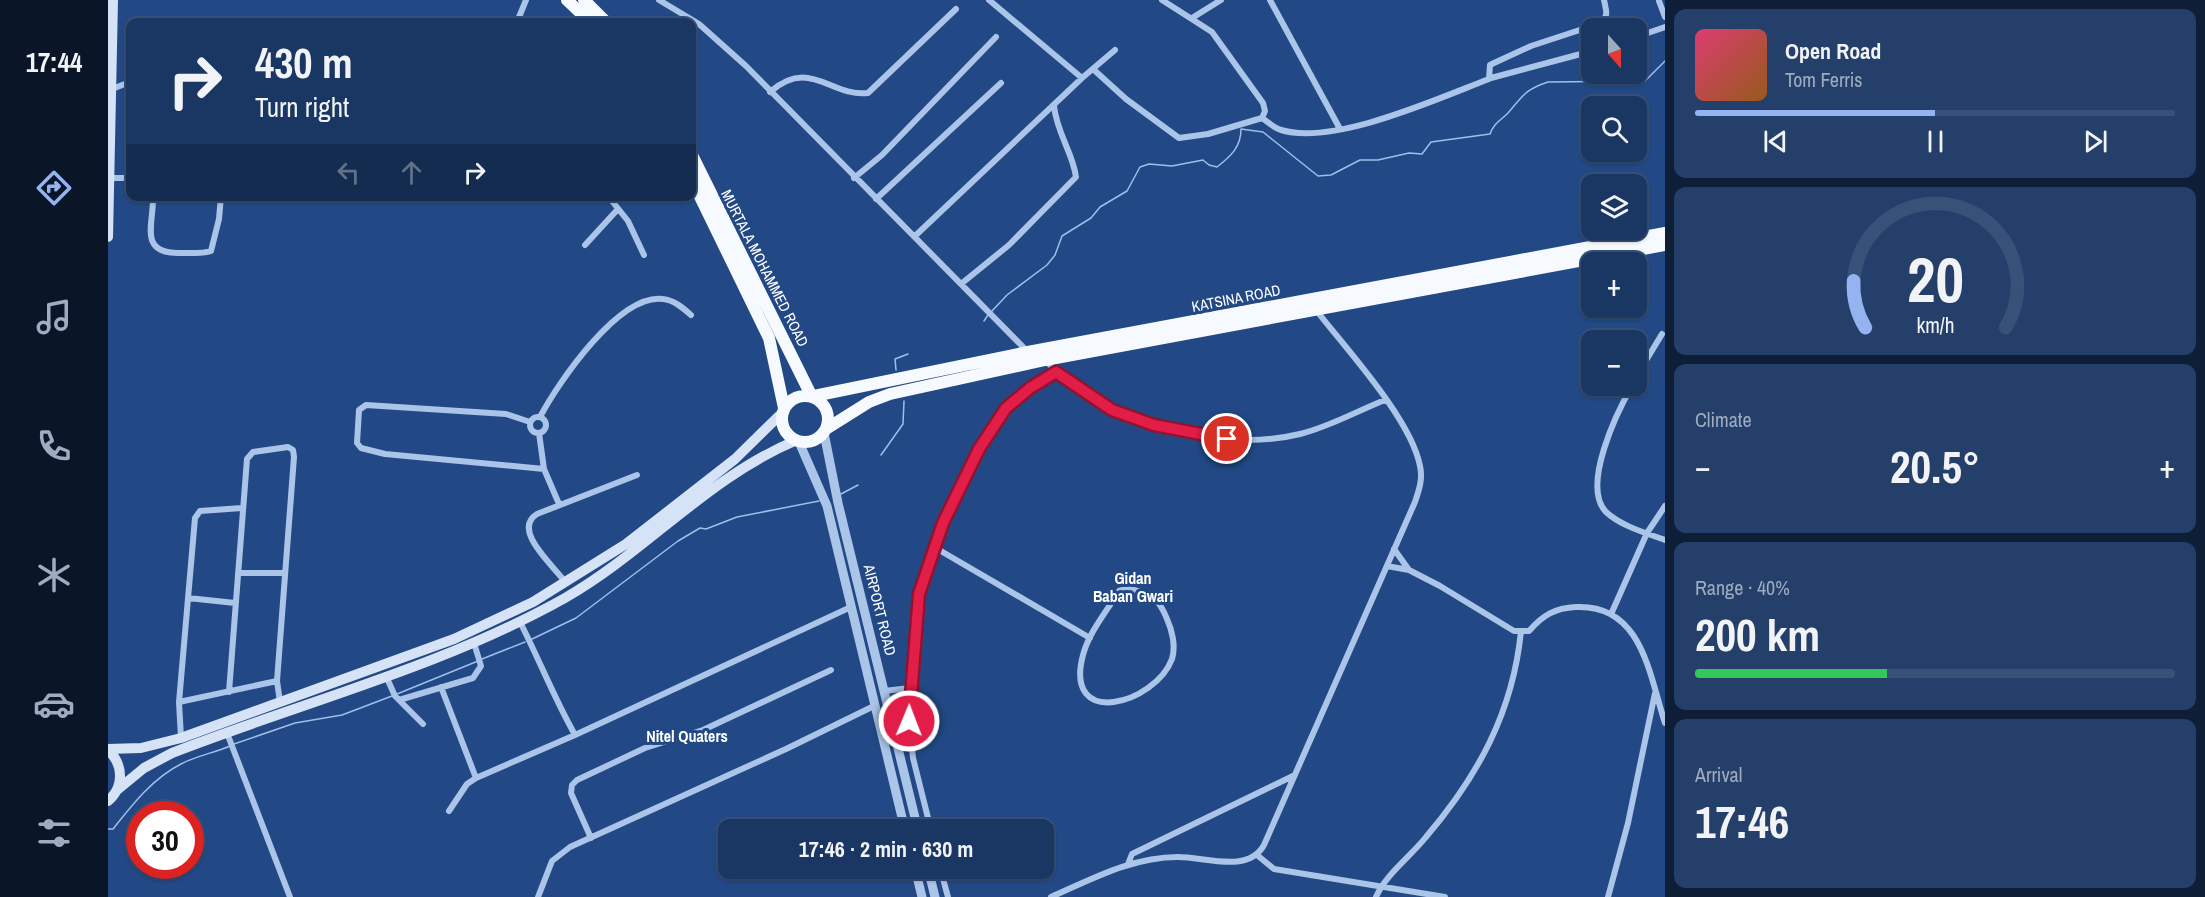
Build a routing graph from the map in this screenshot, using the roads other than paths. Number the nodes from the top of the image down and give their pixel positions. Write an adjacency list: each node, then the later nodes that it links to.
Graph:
1 (113, 0): 31 (main road)
2 (526, 0): 15 (street)
3 (567, 0): 16 (highway)
4 (584, 0): 12 (highway)
5 (659, 0): 18 (street)
6 (989, 0): 27 (street)
7 (1162, 0): 19 (street)
8 (1221, 0): 19 (street)
9 (1270, 0): 35 (street)
10 (1604, 0): 28 (street)
11 (1659, 0): 14 (street)
12 (596, 5): 17 (highway)
13 (956, 9): 32 (street)
14 (1665, 17)
15 (519, 18)
16 (586, 18)
17 (604, 18)
18 (689, 18)
19 (1192, 18): 34 (street)
20 (696, 22): 32 (street)
21 (1665, 27): 22 (street)
22 (1647, 33)
23 (996, 37): 39 (street)
24 (1115, 50): 26 (street)
25 (1581, 54): 28 (street)
26 (1093, 69): 27 (street); 34 (street)
27 (1082, 78): 33 (street)
28 (1491, 78): 35 (street)
29 (1001, 83): 41 (street)
30 (126, 84): 31 (street)
31 (112, 89): 37 (main road)
32 (771, 92): 39 (street)
33 (1054, 106): 47 (street); 52 (street)
34 (1262, 118): 35 (street)
35 (1340, 129)
36 (696, 163): 60 (highway, MURTALA MOHAMMED ROAD)
37 (110, 178): 38 (street); 48 (main road)
38 (126, 178)
39 (854, 178): 41 (street)
40 (696, 188): 63 (highway, MURTALA MOHAMMED ROAD)
41 (876, 199): 47 (street)
42 (153, 201): 43 (street)
43 (221, 201)
44 (612, 201): 45 (street)
45 (618, 209): 49 (street); 51 (street)
46 (1665, 233): 53 (highway, KATSINA ROAD)
47 (915, 236): 52 (street)
48 (108, 237)
49 (585, 245)
50 (1665, 245): 53 (highway, KATSINA ROAD)
51 (644, 255)
52 (961, 284): 56 (street)
53 (1315, 304): 56 (highway, KATSINA ROAD); 58 (highway, KATSINA ROAD); 62 (street)
54 (691, 315): 64 (street)
55 (1662, 334): 57 (street)
56 (1028, 352): 60 (highway, KATSINA ROAD)
57 (1647, 359)
58 (1045, 360): 59 (street); 66 (highway, KATSINA ROAD)
59 (1056, 372): 62 (street); 76 (street)
60 (812, 396): 63 (highway); 66 (highway)
61 (1626, 396): 74 (street)
62 (1385, 399): 77 (street)
63 (783, 411): 68 (highway); 82 (main road)
64 (540, 417): 65 (street); 67 (street)
65 (530, 422): 67 (street); 69 (street)
66 (826, 431): 68 (highway); 96 (street, AIRPORT ROAD)
67 (539, 433): 69 (street)
68 (798, 441): 85 (street, AIRPORT ROAD); 87 (main road)
69 (544, 469): 71 (street)
70 (637, 475): 71 (street)
71 (559, 504): 82 (street)
72 (1665, 506): 74 (street)
73 (242, 508): 80 (street); 81 (street); 83 (street)
74 (1647, 533): 75 (street); 86 (street)
75 (1665, 540)
76 (934, 547): 89 (street); 95 (street)
77 (1394, 549): 78 (street); 79 (street)
78 (1387, 566): 79 (street); 109 (street)
79 (1409, 570): 88 (street)
80 (238, 573): 81 (street); 84 (street)
81 (285, 573): 93 (street)
82 (566, 584): 101 (main road)
83 (188, 598): 84 (street); 100 (street)
84 (235, 603): 97 (street)
85 (851, 607): 102 (street, AIRPORT ROAD); 105 (street)
86 (1612, 612): 88 (street); 98 (street)
87 (520, 622): 90 (main road); 105 (street)
88 (1521, 631): 123 (street)
89 (1090, 638): 89 (street)
90 (474, 643): 92 (main road); 94 (street)
91 (831, 670): 117 (street)
92 (386, 675): 99 (street); 107 (main road)
93 (277, 681): 97 (street); 101 (street)
94 (441, 687): 99 (street); 110 (street)
95 (910, 688): 96 (street); 116 (street)
96 (884, 691): 115 (street, AIRPORT ROAD)
97 (229, 692): 100 (street)
98 (1655, 692): 103 (street); 132 (street)
99 (396, 696): 104 (street)
100 (179, 702): 106 (street)
101 (280, 702): 106 (main road)
102 (876, 705): 114 (street, AIRPORT ROAD); 117 (street)
103 (1665, 723)
104 (423, 724)
105 (575, 735): 110 (street)
106 (181, 738): 108 (main road)
107 (230, 741): 111 (main road); 124 (street)
108 (108, 750): 111 (main road)
109 (1295, 774): 118 (street); 119 (street)
110 (476, 778): 113 (street)
111 (116, 791): 112 (main road)
112 (108, 801)
113 (449, 811)
114 (903, 819)
115 (915, 819)
116 (928, 819)
117 (591, 838): 125 (street)
118 (1257, 855): 119 (street); 123 (street)
119 (1128, 864): 129 (street)
120 (918, 879): 126 (street)
121 (931, 879): 127 (street)
122 (943, 879): 128 (street)
123 (1381, 886): 130 (street); 131 (street)
124 (290, 897)
125 (538, 897)
126 (922, 897)
127 (935, 897)
128 (948, 897)
129 (1051, 897)
130 (1376, 897)
131 (1445, 897)
132 (1608, 897)

